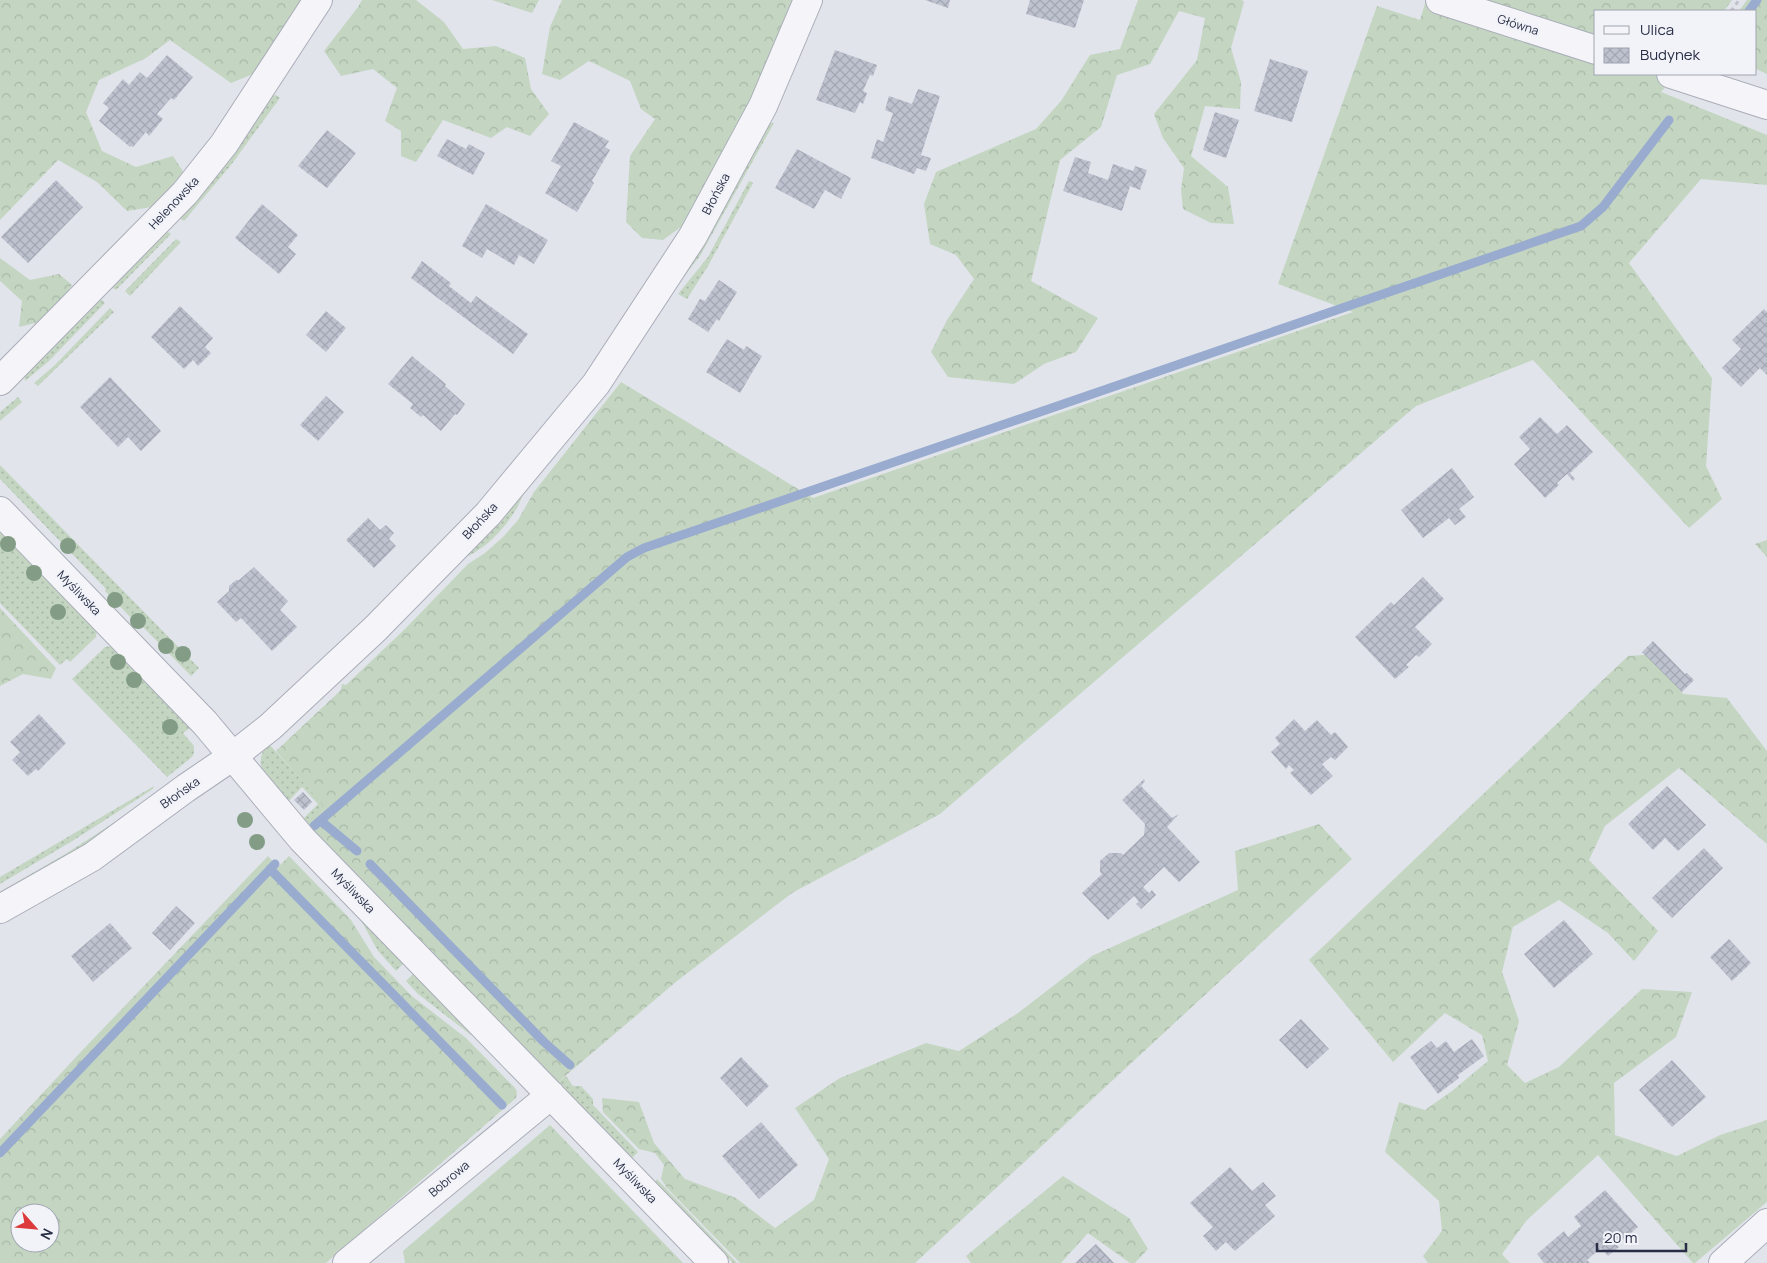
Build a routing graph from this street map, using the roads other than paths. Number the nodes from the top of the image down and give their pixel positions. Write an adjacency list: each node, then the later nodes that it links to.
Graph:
1 (318, 0): 7 (street, Helenowska)
2 (808, 0): 9 (street, Błońska)
3 (1440, 0): 4 (street, Główna)
4 (1594, 49)
5 (1673, 75): 6 (street)
6 (1767, 105)
7 (0, 381)
8 (0, 511): 9 (street, Myśliwska)
9 (234, 756): 10 (street, Błońska); 11 (street, Myśliwska)
10 (0, 909)
11 (551, 1095): 13 (street, Bobrowa); 14 (street, Myśliwska)
12 (1767, 1223): 15 (street)
13 (347, 1263)
14 (714, 1263)
15 (1722, 1263)

